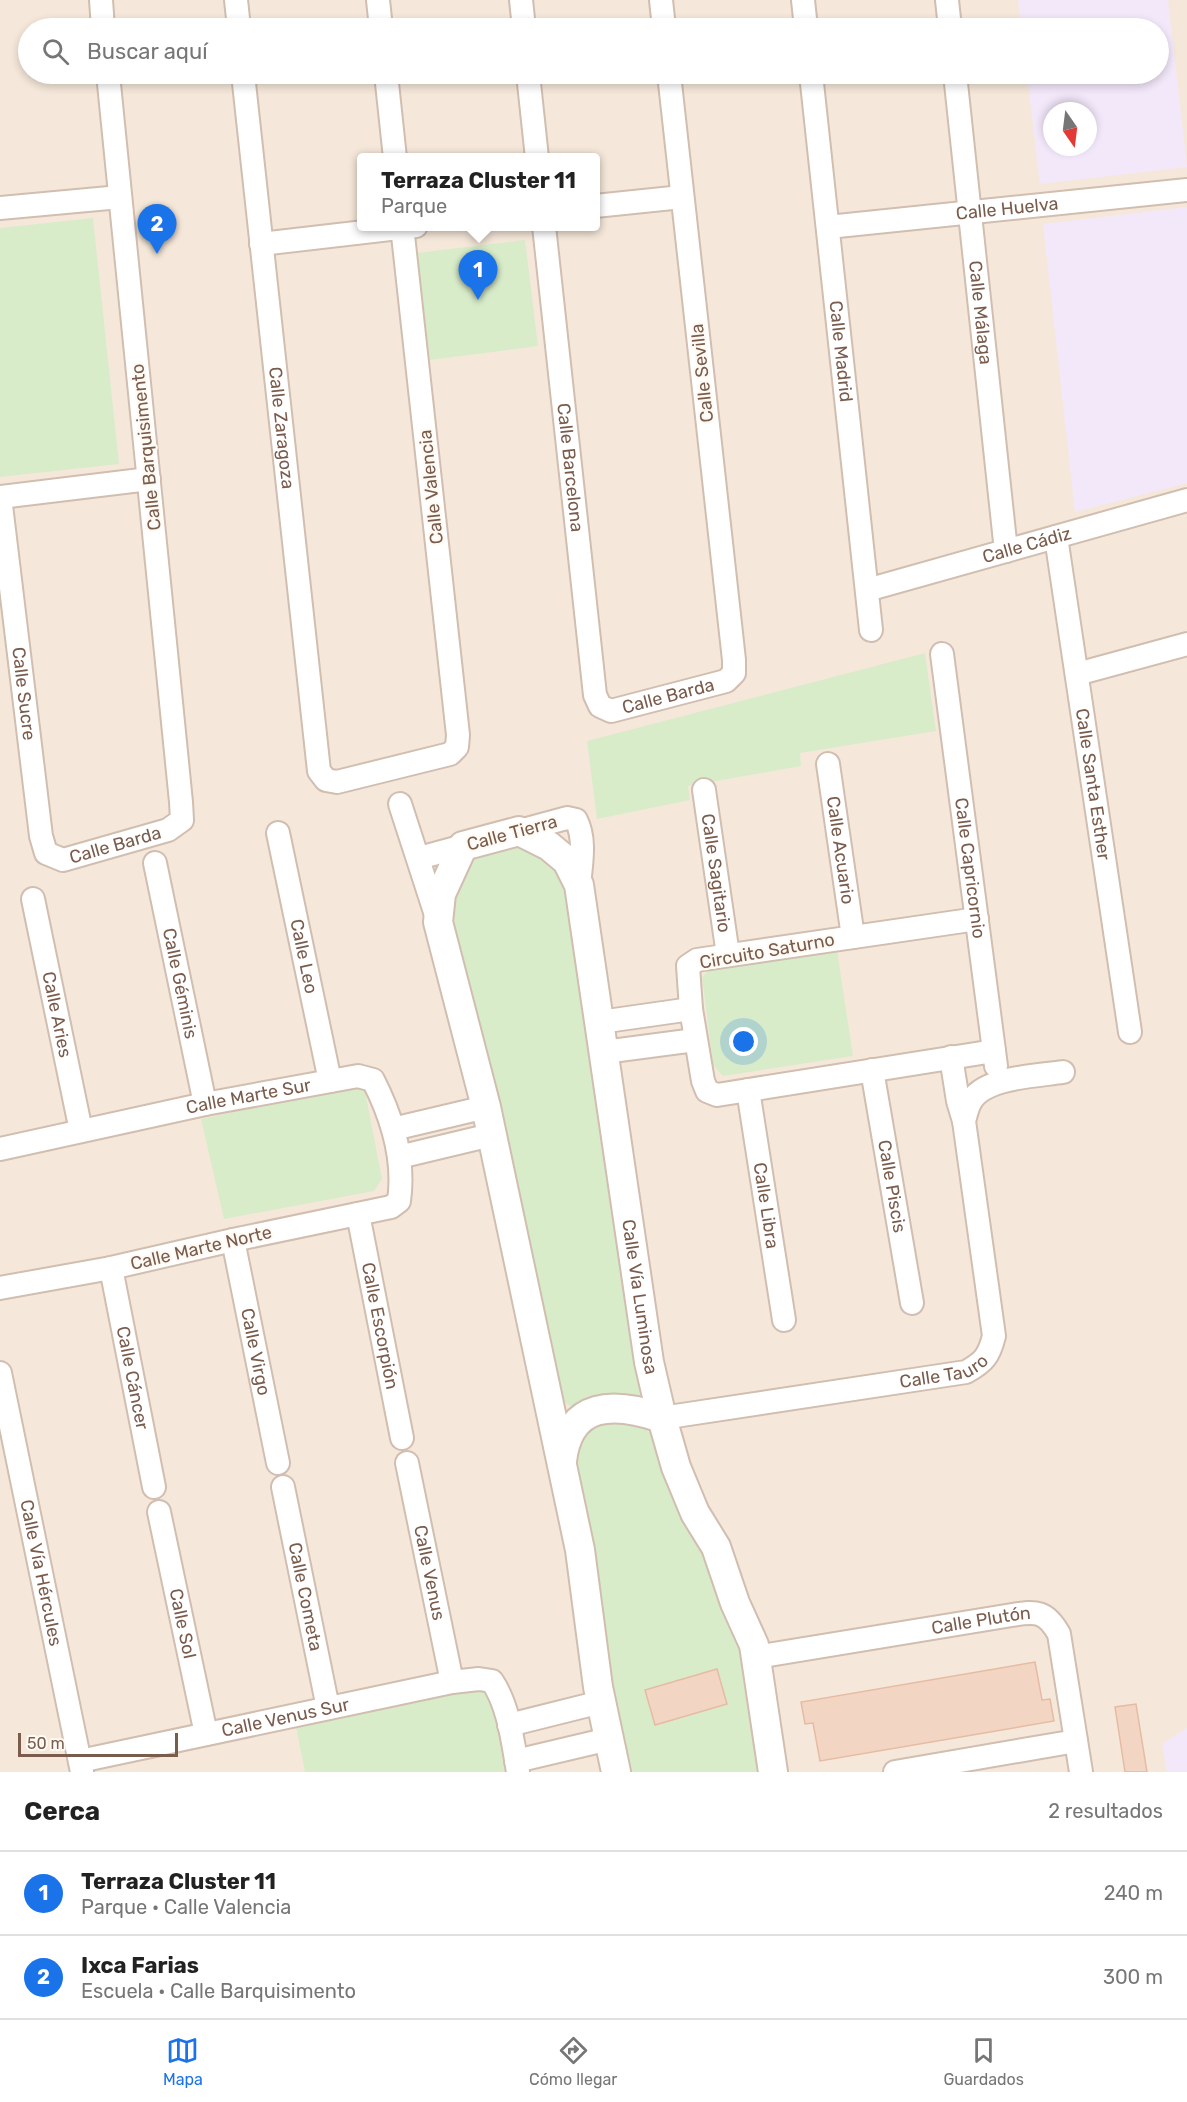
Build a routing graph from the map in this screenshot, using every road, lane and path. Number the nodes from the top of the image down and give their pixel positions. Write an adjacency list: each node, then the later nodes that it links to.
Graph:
1 (100, 0): 8 (street)
2 (236, 0): 9 (street)
3 (378, 0): 10 (street)
4 (521, 0): 11 (street)
5 (661, 0): 12 (street)
6 (803, 0): 13 (street)
7 (947, 0): 14 (street)
8 (102, 18)
9 (238, 18)
10 (380, 18)
11 (523, 18)
12 (663, 18)
13 (805, 18)
14 (949, 18)
15 (109, 84): 26 (street, Calle Barquisimento)
16 (244, 84): 34 (street, Calle Zaragoza)
17 (387, 84): 22 (street)
18 (529, 84): 23 (street)
19 (670, 84): 25 (street, Calle Sevilla)
20 (812, 84): 30 (street, Calle Madrid)
21 (956, 84): 29 (street, Calle Málaga)
22 (394, 153)
23 (536, 153)
24 (1187, 190): 29 (street, Calle Huelva)
25 (682, 196): 27 (street); 44 (street, Calle Sevilla)
26 (120, 197): 28 (street); 35 (street, Calle Barquisimento)
27 (600, 205)
28 (0, 208)
29 (970, 212): 30 (street, Calle Huelva); 39 (street, Calle Málaga)
30 (828, 227): 40 (street, Calle Madrid)
31 (373, 231): 34 (street)
32 (407, 231): 48 (street, Calle Valencia)
33 (545, 231): 46 (street, Calle Barcelona)
34 (261, 244): 48 (street, Calle Zaragoza)
35 (149, 479): 36 (street); 51 (street, Calle Barquisimento)
36 (0, 497): 55 (street, Calle Sucre)
37 (1187, 500): 38 (street, Calle Cádiz)
38 (1056, 537): 39 (street, Calle Cádiz); 45 (street, Calle Santa Esther)
39 (1006, 551): 40 (street, Calle Cádiz)
40 (867, 590): 41 (street, Calle Madrid)
41 (871, 630)
42 (1187, 644): 45 (street)
43 (942, 654): 59 (street, Calle Capricornio)
44 (734, 673): 46 (street, Calle Barda)
45 (1077, 674): 65 (street, Calle Santa Esther)
46 (600, 706)
47 (828, 764): 61 (street, Calle Acuario)
48 (326, 780)
49 (704, 790): 62 (street, Calle Sagitario)
50 (400, 804): 56 (street)
51 (182, 820): 55 (street, Calle Barda)
52 (519, 831): 54 (street, Calle Tierra); 64 (street, Calle Vía Luminosa)
53 (278, 833): 72 (street, Calle Leo)
54 (463, 846): 56 (street, Calle Tierra); 60 (street)
55 (46, 854)
56 (419, 858): 60 (street)
57 (155, 863): 75 (street, Calle Géminis)
58 (33, 898): 79 (street, Calle Aries)
59 (976, 919): 61 (street, Circuito Saturno); 67 (street, Calle Capricornio)
60 (438, 922): 76 (street)
61 (853, 937): 62 (street, Circuito Saturno)
62 (728, 955): 63 (street, Circuito Saturno)
63 (691, 1009): 64 (street); 66 (street, Circuito Saturno)
64 (600, 1022): 68 (street, Calle Vía Luminosa)
65 (1130, 1032)
66 (695, 1040): 68 (street); 74 (street, Circuito Saturno)
67 (994, 1051): 69 (street, Circuito Saturno); 73 (street, Calle Capricornio)
68 (604, 1052): 91 (street, Calle Vía Luminosa)
69 (951, 1058): 70 (street, Circuito Saturno); 77 (street, Calle Tauro)
70 (872, 1070): 74 (street, Circuito Saturno); 88 (street, Calle Piscis)
71 (1063, 1072): 73 (street)
72 (330, 1081): 75 (street, Calle Marte Sur); 78 (street, Calle Marte Sur)
73 (998, 1082): 77 (street)
74 (748, 1090): 89 (street, Calle Libra)
75 (205, 1104): 79 (street, Calle Marte Sur)
76 (486, 1107): 78 (street); 80 (street)
77 (964, 1121): 91 (street, Calle Tauro)
78 (393, 1129): 82 (street, Calle Marte Sur)
79 (81, 1131): 81 (street, Calle Marte Sur)
80 (491, 1135): 82 (street); 95 (street)
81 (0, 1149)
82 (399, 1157): 83 (street, Calle Marte Sur)
83 (399, 1201): 84 (street, Calle Marte Norte)
84 (358, 1214): 85 (street, Calle Marte Norte); 92 (street, Calle Escorpión)
85 (233, 1240): 86 (street, Calle Marte Norte); 93 (street, Calle Virgo)
86 (111, 1268): 87 (street, Calle Marte Norte); 96 (street, Calle Cáncer)
87 (0, 1288)
88 (912, 1303)
89 (784, 1320)
90 (0, 1373): 108 (street, Calle Vía Hércules)
91 (662, 1418): 95 (street); 99 (street, Calle Vía Luminosa)
92 (402, 1438)
93 (278, 1463)
94 (407, 1463): 100 (street, Calle Venus)
95 (562, 1465): 101 (street)
96 (154, 1487)
97 (283, 1487): 102 (street, Calle Cometa)
98 (159, 1512): 104 (street, Calle Sol)
99 (756, 1657): 106 (street, Calle Plutón); 110 (street, Calle Vía Luminosa)
100 (452, 1682): 102 (street, Calle Venus Sur); 103 (street, Calle Venus Sur)
101 (601, 1702): 103 (street); 105 (street)
102 (328, 1708): 104 (street, Calle Venus Sur)
103 (509, 1725): 107 (street)
104 (206, 1734): 108 (street, Calle Venus Sur)
105 (609, 1739): 107 (street); 109 (street)
106 (1076, 1741): 111 (street); 112 (street, Calle Plutón)
107 (517, 1766)
108 (81, 1767)
109 (616, 1772)
110 (773, 1772)
111 (895, 1772)
112 (1081, 1772)

